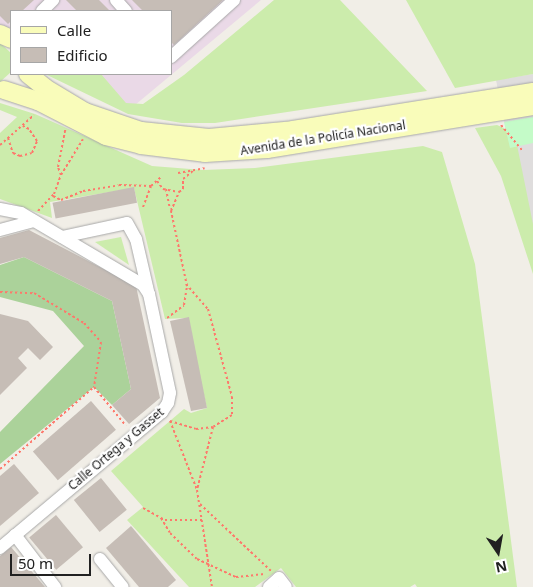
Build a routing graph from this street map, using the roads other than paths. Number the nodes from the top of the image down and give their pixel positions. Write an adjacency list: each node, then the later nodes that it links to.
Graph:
1 (53, 0): 4 (street)
2 (116, 0): 5 (street)
3 (234, 0): 6 (street)
4 (43, 10)
5 (125, 10)
6 (172, 56)
7 (20, 75): 9 (main road)
8 (29, 75): 13 (main road, Avenida de la Policía Nacional)
9 (2, 90): 13 (main road, Avenida de la Policía Nacional)
10 (533, 92): 12 (main road, Avenida de la Policía Nacional)
11 (533, 106): 12 (main road, Avenida de la Policía Nacional)
12 (464, 110): 13 (main road, Avenida de la Policía Nacional)
13 (409, 118)
14 (0, 209): 15 (street)
15 (35, 217): 16 (street); 17 (street)
16 (0, 230)
17 (62, 237): 18 (street); 18 (street, Calle Ortega y Gasset)
18 (149, 294): 19 (street, Calle Ortega y Gasset)
19 (15, 535): 20 (street, Calle Ortega y Gasset); 23 (street)
20 (0, 548)
21 (100, 559): 24 (street)
22 (283, 583): 25 (street)
23 (55, 587)
24 (123, 587)
25 (269, 587)

